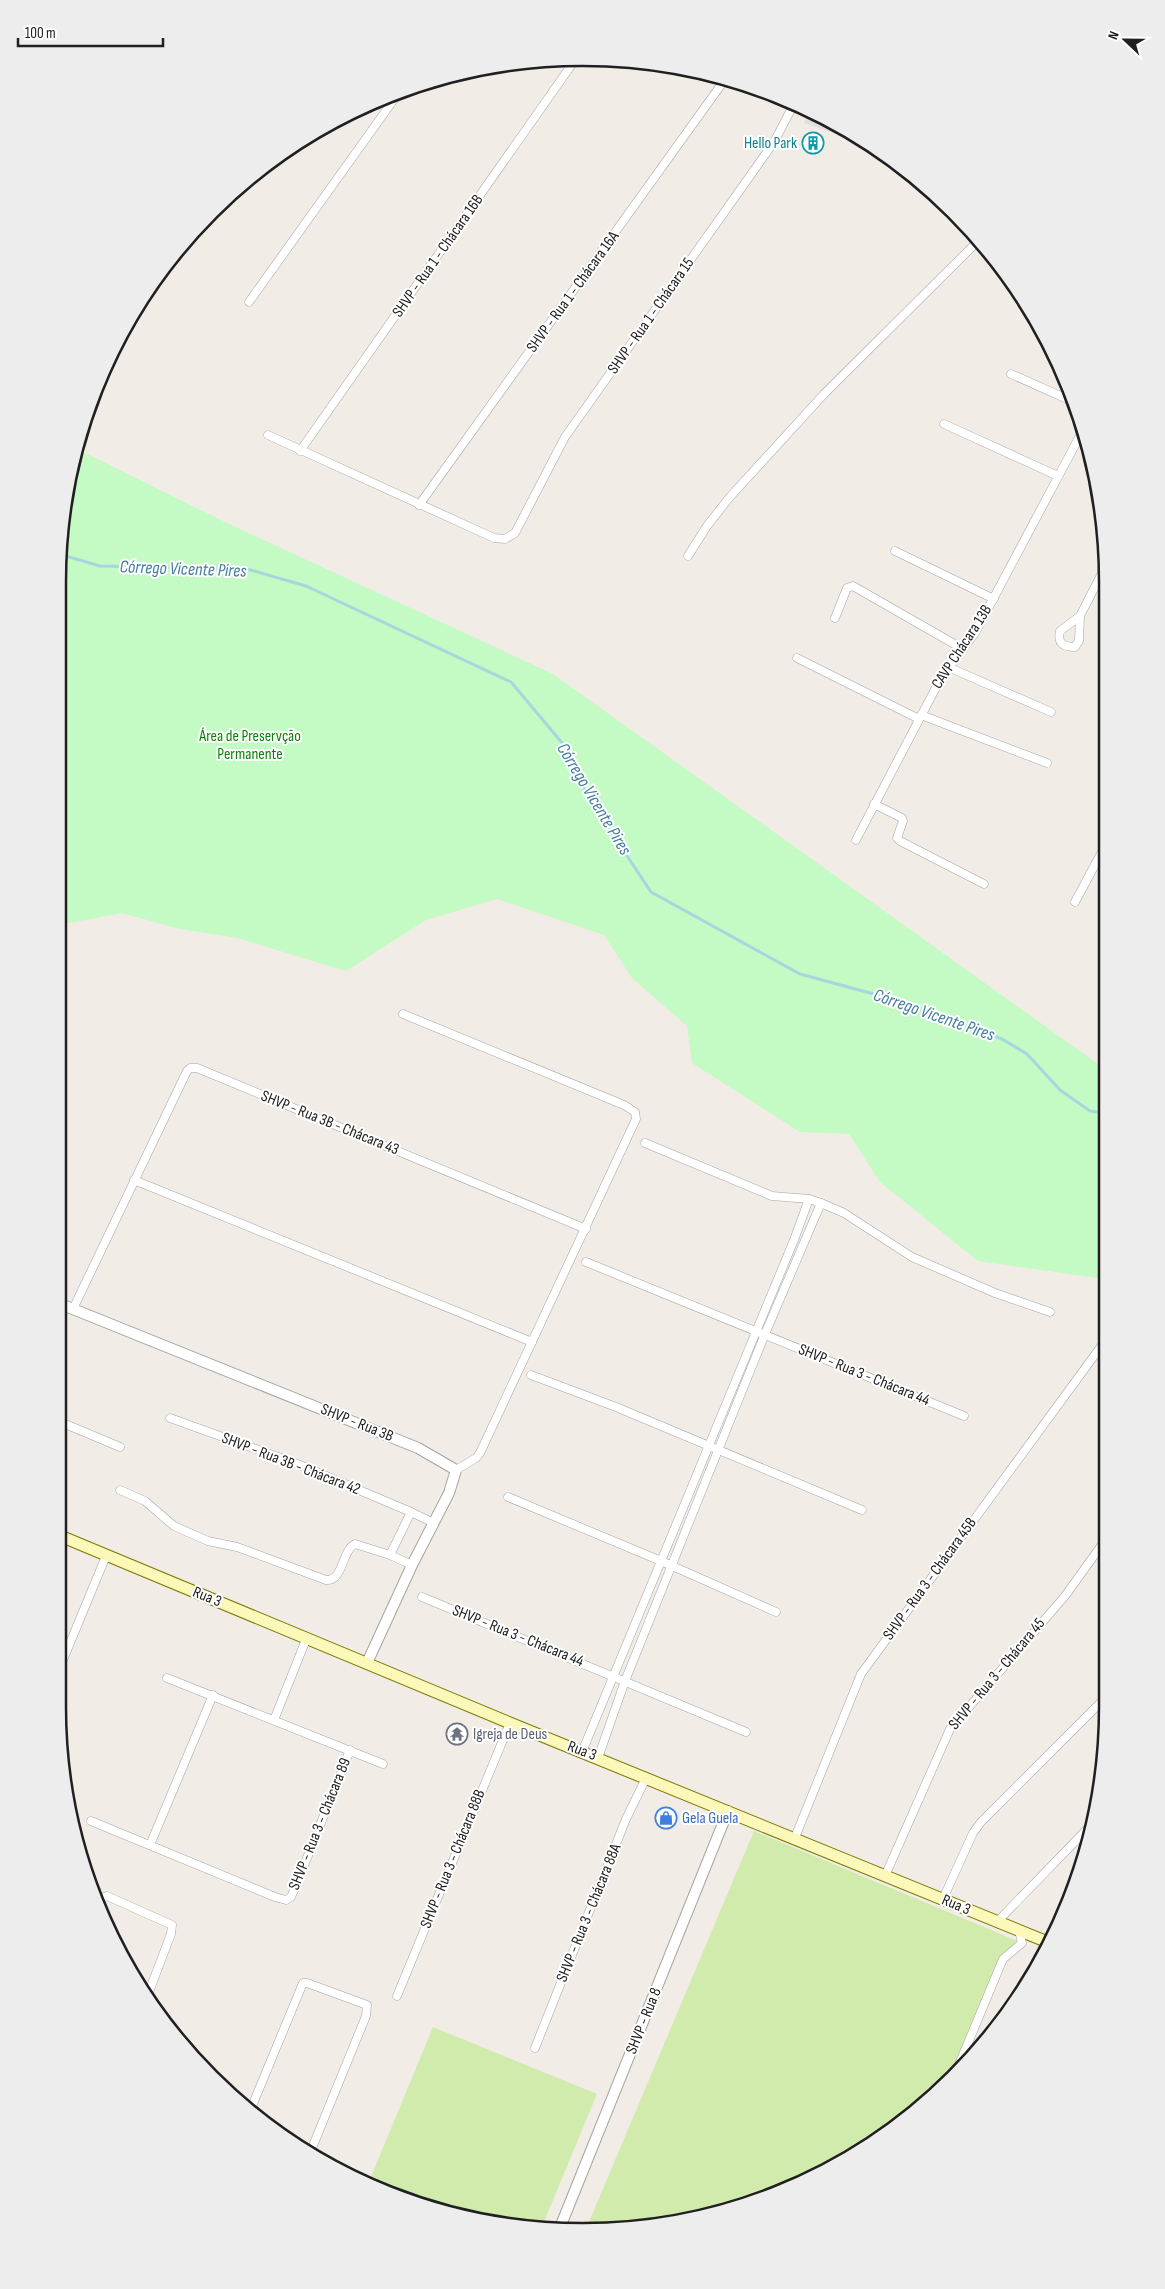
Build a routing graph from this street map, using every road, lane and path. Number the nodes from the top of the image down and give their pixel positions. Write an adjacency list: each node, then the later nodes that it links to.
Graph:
1 (571, 66): 12 (street, SHVP - Rua 1 - Chácara 16B)
2 (721, 85): 14 (street, SHVP - Rua 1 - Chácara 16A)
3 (392, 103): 6 (street)
4 (791, 110): 14 (street, SHVP - Rua 1 - Chácara 15)
5 (973, 245): 16 (street)
6 (249, 302)
7 (1011, 374): 8 (street)
8 (1064, 397)
9 (944, 424): 13 (street)
10 (268, 435): 12 (street)
11 (1078, 439): 13 (street, CAVP Chácara 13B)
12 (300, 451): 14 (street)
13 (1058, 476): 18 (street, CAVP Chácara 13B)
14 (419, 505)
15 (895, 551): 18 (street)
16 (688, 556)
17 (1099, 579): 19 (street)
18 (994, 599): 21 (street, CAVP Chácara 13B)
19 (1080, 616)
20 (835, 618): 21 (street)
21 (963, 649): 23 (street, CAVP Chácara 13B)
22 (798, 658): 25 (street)
23 (948, 667): 24 (street); 25 (street, CAVP Chácara 13B)
24 (1051, 712)
25 (920, 717): 26 (street); 27 (street, CAVP Chácara 13B)
26 (1047, 764)
27 (874, 804): 28 (street, CAVP Chácara 13B); 30 (street)
28 (856, 840)
29 (1099, 857): 31 (street)
30 (984, 884)
31 (1075, 902)
32 (403, 1014): 37 (street)
33 (645, 1143): 35 (street)
34 (134, 1180): 37 (street, SHVP - Rua 3B - Chácara 43); 40 (street, SHVP - Rua 3B - Chácara 43); 44 (street)
35 (809, 1199): 36 (street); 42 (street)
36 (821, 1203): 41 (street); 43 (street)
37 (586, 1229): 44 (street)
38 (586, 1262): 42 (street, SHVP - Rua 3 - Chácara 44)
39 (66, 1306): 40 (street, SHVP - Rua 3B)
40 (73, 1309): 53 (street, SHVP - Rua 3B)
41 (1050, 1312)
42 (755, 1330): 43 (street, SHVP - Rua 3 - Chácara 44); 50 (street)
43 (764, 1334): 47 (street, SHVP - Rua 3 - Chácara 44); 52 (street)
44 (532, 1342): 53 (street)
45 (1099, 1349): 89 (street, SHVP - Rua 3 - Chácara 45B)
46 (530, 1374): 50 (street)
47 (964, 1416)
48 (170, 1418): 57 (street, SHVP - Rua 3B - Chácara 42)
49 (66, 1424): 51 (street)
50 (709, 1446): 52 (street); 63 (street)
51 (120, 1447)
52 (719, 1451): 56 (street); 65 (street)
53 (456, 1470): 58 (street)
54 (120, 1490): 61 (street)
55 (508, 1497): 63 (street)
56 (862, 1510)
57 (410, 1512): 58 (street, SHVP - Rua 3B - Chácara 42); 61 (street)
58 (434, 1523): 64 (street)
59 (66, 1538): 62 (main road, Rua 3)
60 (1099, 1549): 91 (street, SHVP - Rua 3 - Chácara 45)
61 (390, 1554): 64 (street)
62 (106, 1556): 68 (main road, Rua 3); 69 (street)
63 (661, 1561): 65 (street); 71 (street)
64 (412, 1565): 70 (street)
65 (672, 1566): 67 (street); 73 (street)
66 (422, 1597): 71 (street, SHVP - Rua 3 - Chácara 44)
67 (776, 1612)
68 (307, 1637): 70 (main road, Rua 3); 78 (street)
69 (66, 1653)
70 (367, 1663): 79 (main road, Rua 3)
71 (614, 1675): 73 (street, SHVP - Rua 3 - Chácara 44); 76 (street)
72 (167, 1678): 74 (street, SHVP - Rua 3 - Chácara 89)
73 (625, 1681): 77 (street); 80 (street, SHVP - Rua 3 - Chácara 44)
74 (213, 1695): 78 (street, SHVP - Rua 3 - Chácara 89); 90 (street)
75 (1099, 1704): 93 (street)
76 (601, 1707): 77 (street); 82 (street)
77 (614, 1712): 83 (street)
78 (274, 1720): 81 (street, SHVP - Rua 3 - Chácara 89)
79 (510, 1723): 82 (main road, Rua 3); 98 (street, SHVP - Rua 3 - Chácara 88B)
80 (746, 1732)
81 (350, 1750): 84 (street, SHVP - Rua 3 - Chácara 89); 90 (street, SHVP - Rua 3 - Chácara 89)
82 (582, 1752): 83 (main road, Rua 3)
83 (598, 1758): 85 (main road, Rua 3)
84 (384, 1764)
85 (646, 1778): 86 (main road, Rua 3); 99 (street, SHVP - Rua 3 - Chácara 88A)
86 (728, 1811): 89 (main road, Rua 3); 103 (street, SHVP - Rua 8)
87 (91, 1821): 90 (street, SHVP - Rua 3 - Chácara 89)
88 (1083, 1833): 94 (street)
89 (794, 1840): 91 (main road, Rua 3)
90 (150, 1845)
91 (886, 1876): 93 (main road, Rua 3)
92 (104, 1898): 97 (street)
93 (943, 1899): 94 (main road, Rua 3)
94 (997, 1922): 95 (main road, Rua 3)
95 (1019, 1930): 96 (main road, Rua 3); 100 (street)
96 (1043, 1940)
97 (150, 1988)
98 (398, 1996)
99 (535, 2048)
100 (966, 2052)
101 (253, 2104): 102 (street)
102 (313, 2147)
103 (562, 2222)

